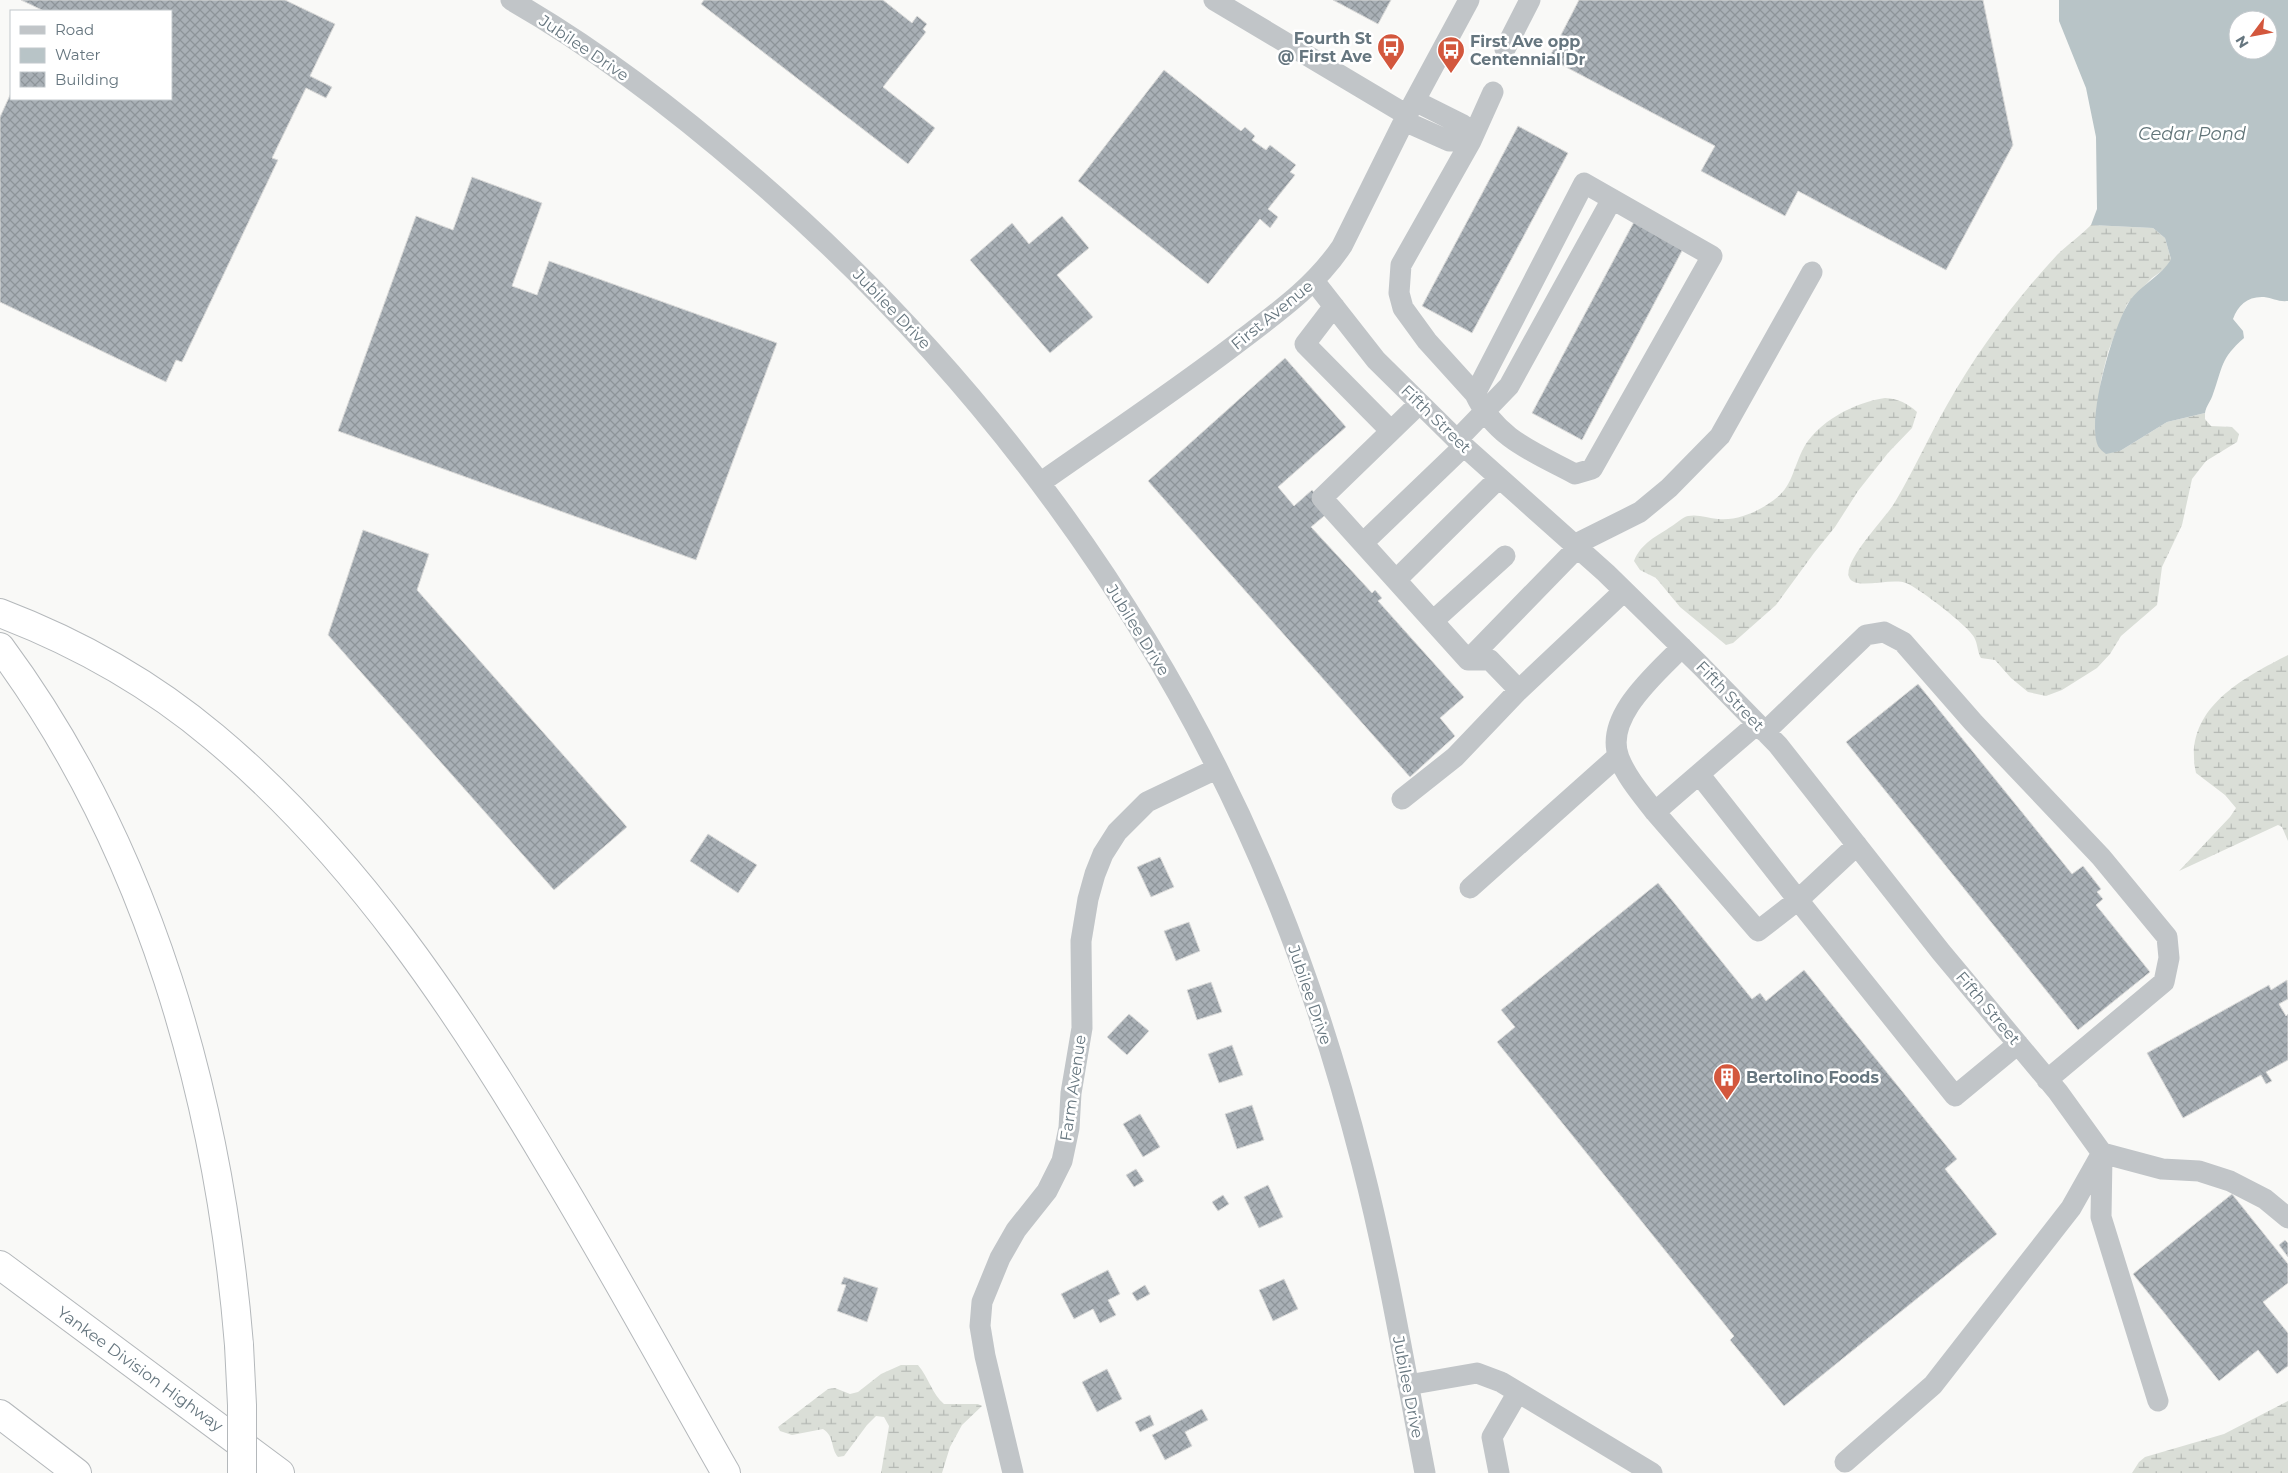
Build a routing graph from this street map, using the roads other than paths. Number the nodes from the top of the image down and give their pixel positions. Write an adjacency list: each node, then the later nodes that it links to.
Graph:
1 (511, 0): 19 (street, Jubilee Drive)
2 (1214, 0): 7 (street)
3 (1470, 0): 7 (street, First Avenue)
4 (1530, 0): 5 (street)
5 (1504, 49)
6 (1493, 92): 8 (street)
7 (1409, 113): 8 (street); 11 (street, First Avenue)
8 (1471, 141): 13 (street)
9 (1612, 200): 13 (street); 15 (street); 15 (street)
10 (1812, 272): 21 (street)
11 (1314, 281): 12 (street, Fifth Street); 19 (street, First Avenue)
12 (1334, 306): 14 (street, Fifth Street); 16 (street)
13 (1474, 394): 15 (street)
14 (1419, 404): 16 (street); 17 (street, Fifth Street)
15 (1484, 413): 17 (street)
16 (1391, 431): 20 (street)
17 (1461, 443): 18 (street, Fifth Street); 20 (street)
18 (1499, 478): 21 (street, Fifth Street); 23 (street)
19 (1040, 483): 33 (street, Jubilee Drive)
20 (1363, 544): 23 (street)
21 (1576, 546): 24 (street, Fifth Street); 29 (street)
22 (1505, 556): 26 (street)
23 (1396, 580): 26 (street)
24 (1624, 591): 28 (street, Fifth Street); 30 (street)
25 (0, 613): 53 (highway)
26 (1432, 621): 29 (street)
27 (0, 647): 51 (highway, bridge)
28 (1682, 647): 31 (street, Fifth Street); 32 (street)
29 (1468, 660): 30 (street)
30 (1519, 690): 35 (street)
31 (1761, 728): 34 (street); 37 (street, Fifth Street); 41 (street)
32 (1618, 756): 36 (street); 38 (street)
33 (1216, 769): 45 (street, Jubilee Drive); 54 (street, Farm Avenue)
34 (1699, 774): 36 (street); 39 (street)
35 (1402, 800)
36 (1655, 812): 39 (street)
37 (1857, 845): 39 (street); 40 (street, Fifth Street)
38 (1470, 888)
39 (1798, 900): 40 (street)
40 (2018, 1044): 41 (street, Fifth Street)
41 (2047, 1080): 42 (street, Fifth Street)
42 (2102, 1153): 43 (street); 47 (street); 49 (street)
43 (2288, 1218)
44 (0, 1265): 52 (highway, Yankee Division Highway)
45 (1408, 1385): 46 (street); 55 (street, Jubilee Drive)
46 (1518, 1392): 56 (street); 57 (street)
47 (2158, 1401)
48 (0, 1414): 50 (highway)
49 (1845, 1462)
50 (77, 1473)
51 (242, 1473)
52 (280, 1473)
53 (726, 1473)
54 (1013, 1473)
55 (1425, 1473)
56 (1499, 1473)
57 (1652, 1473)

